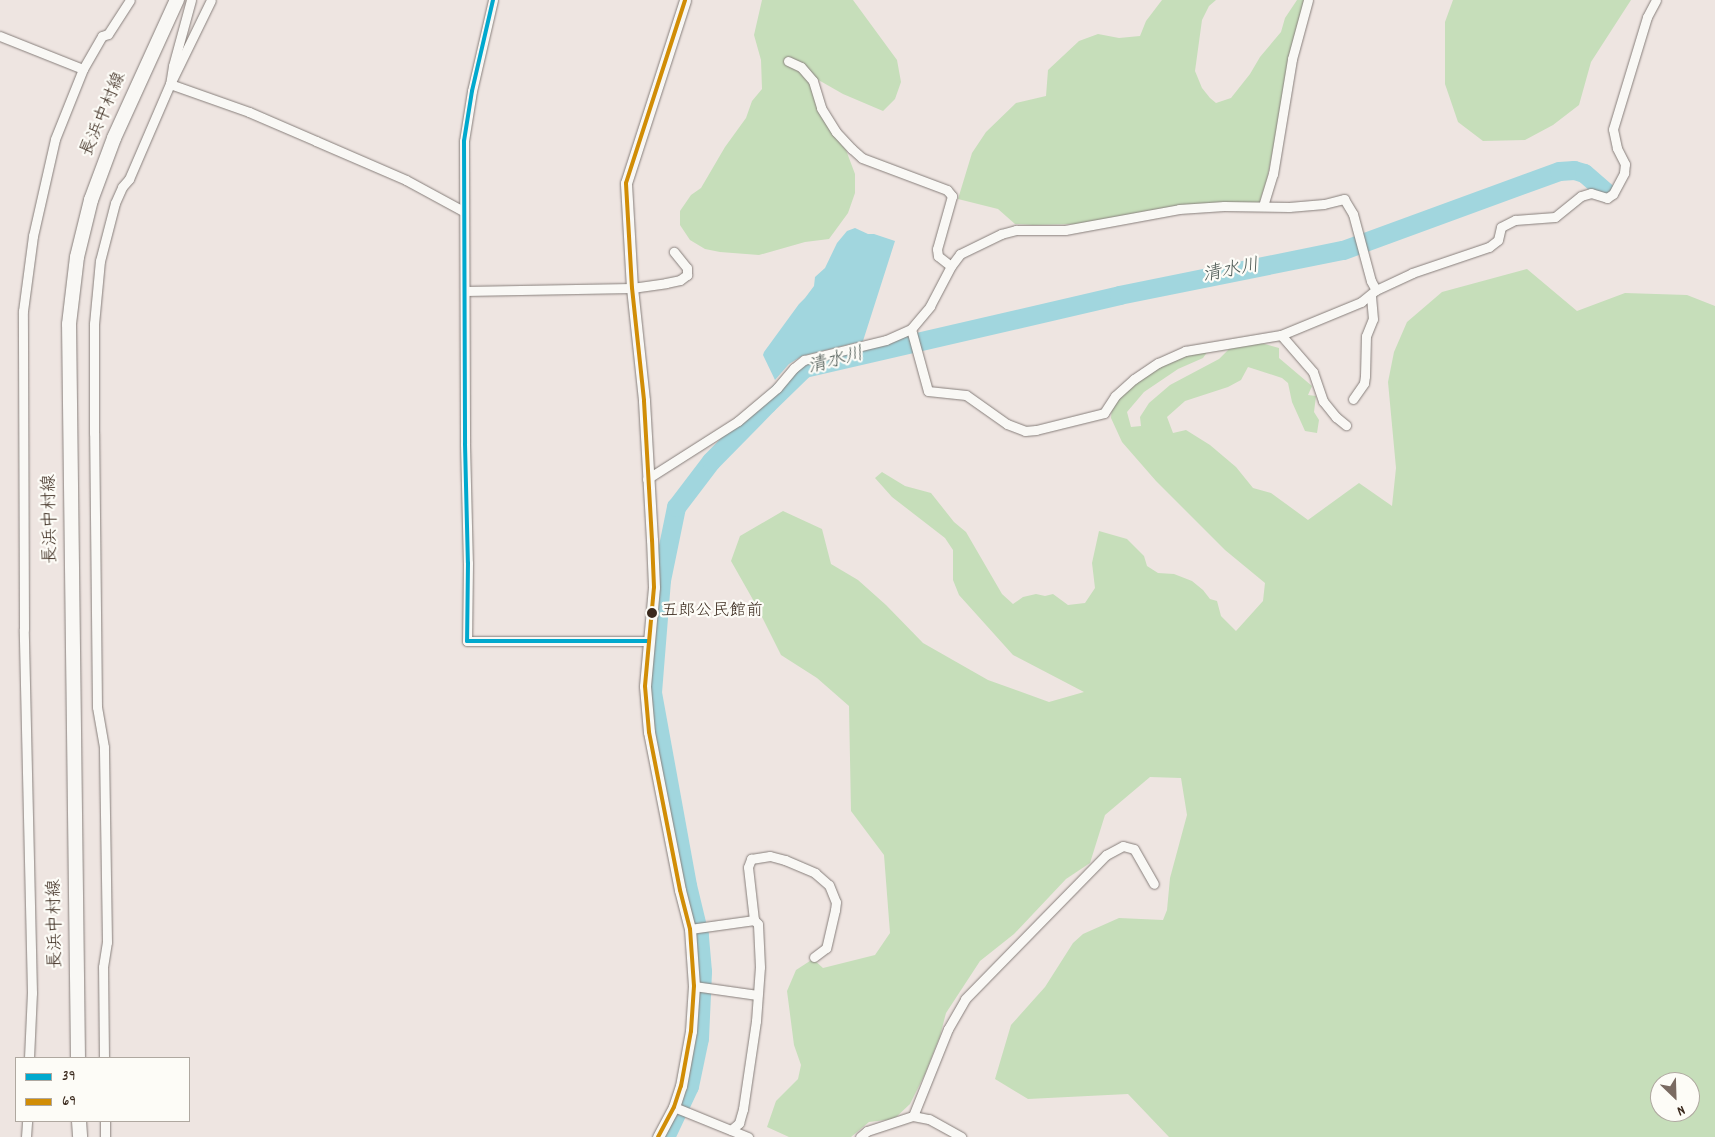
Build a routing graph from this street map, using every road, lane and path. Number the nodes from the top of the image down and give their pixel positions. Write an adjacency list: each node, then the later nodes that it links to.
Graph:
1 (130, 0): 11 (street)
2 (177, 0): 33 (main road, 長浜中村線)
3 (191, 0): 12 (street)
4 (211, 0): 12 (street)
5 (493, 0): 14 (street)
6 (685, 0): 17 (street)
7 (1308, 0): 13 (street)
8 (1656, 0): 19 (street)
9 (0, 36): 11 (street)
10 (788, 61): 16 (street)
11 (83, 69): 32 (street)
12 (170, 84): 14 (street); 34 (street)
13 (1263, 206): 16 (street); 19 (street)
14 (463, 211): 18 (street)
15 (674, 252): 17 (street)
16 (951, 266): 20 (street)
17 (632, 288): 18 (street); 24 (street)
18 (465, 290): 25 (street)
19 (1373, 292): 21 (street); 22 (street)
20 (911, 329): 21 (street); 24 (street)
21 (1281, 336): 23 (street)
22 (1353, 398)
23 (1346, 425)
24 (647, 479): 25 (street)
25 (648, 641): 28 (street)
26 (1154, 884): 36 (street)
27 (754, 920): 28 (street); 29 (street); 31 (street)
28 (690, 929): 30 (street)
29 (814, 957)
30 (694, 986): 31 (street); 35 (street)
31 (757, 994): 40 (street)
32 (29, 1057)
33 (78, 1057)
34 (104, 1057)
35 (674, 1107): 40 (street); 44 (street)
36 (913, 1116): 46 (street); 47 (street)
37 (27, 1122): 41 (street)
38 (79, 1122): 42 (main road)
39 (105, 1122): 43 (street)
40 (731, 1130): 45 (street)
41 (26, 1137)
42 (80, 1137)
43 (105, 1137)
44 (658, 1137)
45 (748, 1137)
46 (860, 1137)
47 (961, 1137)

